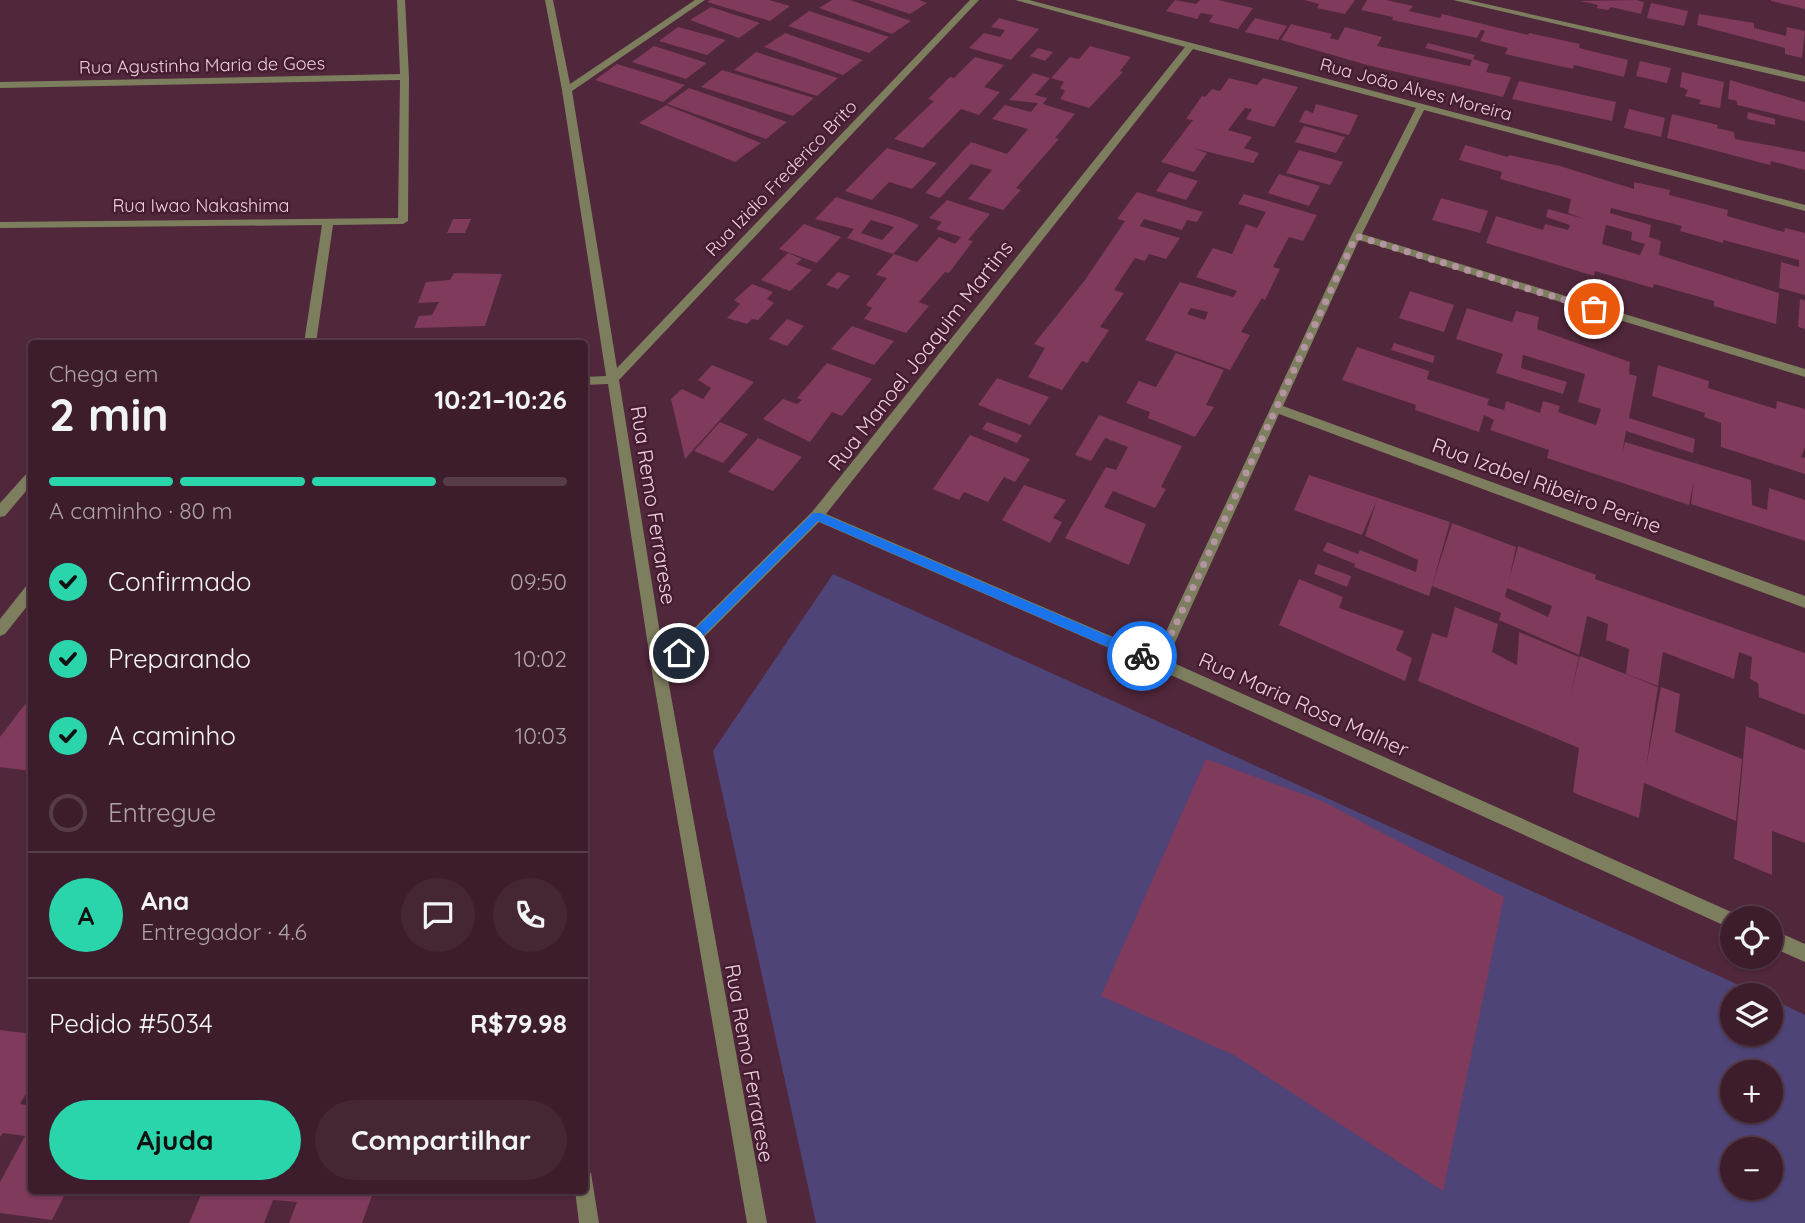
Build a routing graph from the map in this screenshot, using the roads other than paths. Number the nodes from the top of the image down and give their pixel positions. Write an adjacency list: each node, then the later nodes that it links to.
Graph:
1 (401, 0): 8 (street)
2 (549, 0): 11 (street, Rua Remo Ferrarese)
3 (701, 0): 11 (street)
4 (975, 0): 19 (street, Rua Izidio Frederico Brito)
5 (1019, 0): 7 (street, Rua João Alves Moreira)
6 (1457, 0): 9 (street)
7 (1191, 45): 12 (street, Rua João Alves Moreira); 24 (street, Rua Manoel Joaquim Martins)
8 (405, 77): 10 (street, Rua Agustinha Maria de Goes); 14 (street, Rua Iwao Nakashima)
9 (1805, 79)
10 (0, 85)
11 (567, 90): 19 (street, Rua Remo Ferrarese)
12 (1421, 106): 13 (street, Rua João Alves Moreira); 16 (street)
13 (1805, 208)
14 (328, 222): 15 (street, Rua Iwao Nakashima); 17 (street)
15 (0, 225)
16 (1356, 236): 18 (street); 21 (street)
17 (310, 340)
18 (1805, 373)
19 (612, 380): 20 (street); 29 (street, Rua Remo Ferrarese)
20 (588, 381)
21 (1275, 408): 26 (street, Rua Izabel Ribeiro Perine); 28 (street)
22 (28, 480): 23 (street)
23 (0, 512)
24 (817, 516): 28 (street, Rua Maria Rosa Malher); 29 (street, Rua Manoel Joaquim Martins)
25 (28, 594): 27 (street)
26 (1805, 602)
27 (0, 630)
28 (1158, 663): 30 (street, Rua Maria Rosa Malher)
29 (659, 672): 35 (street, Rua Remo Ferrarese)
30 (1720, 916)
31 (1783, 943): 32 (street)
32 (1805, 953)
33 (586, 1194): 34 (street)
34 (589, 1223)
35 (757, 1223)

